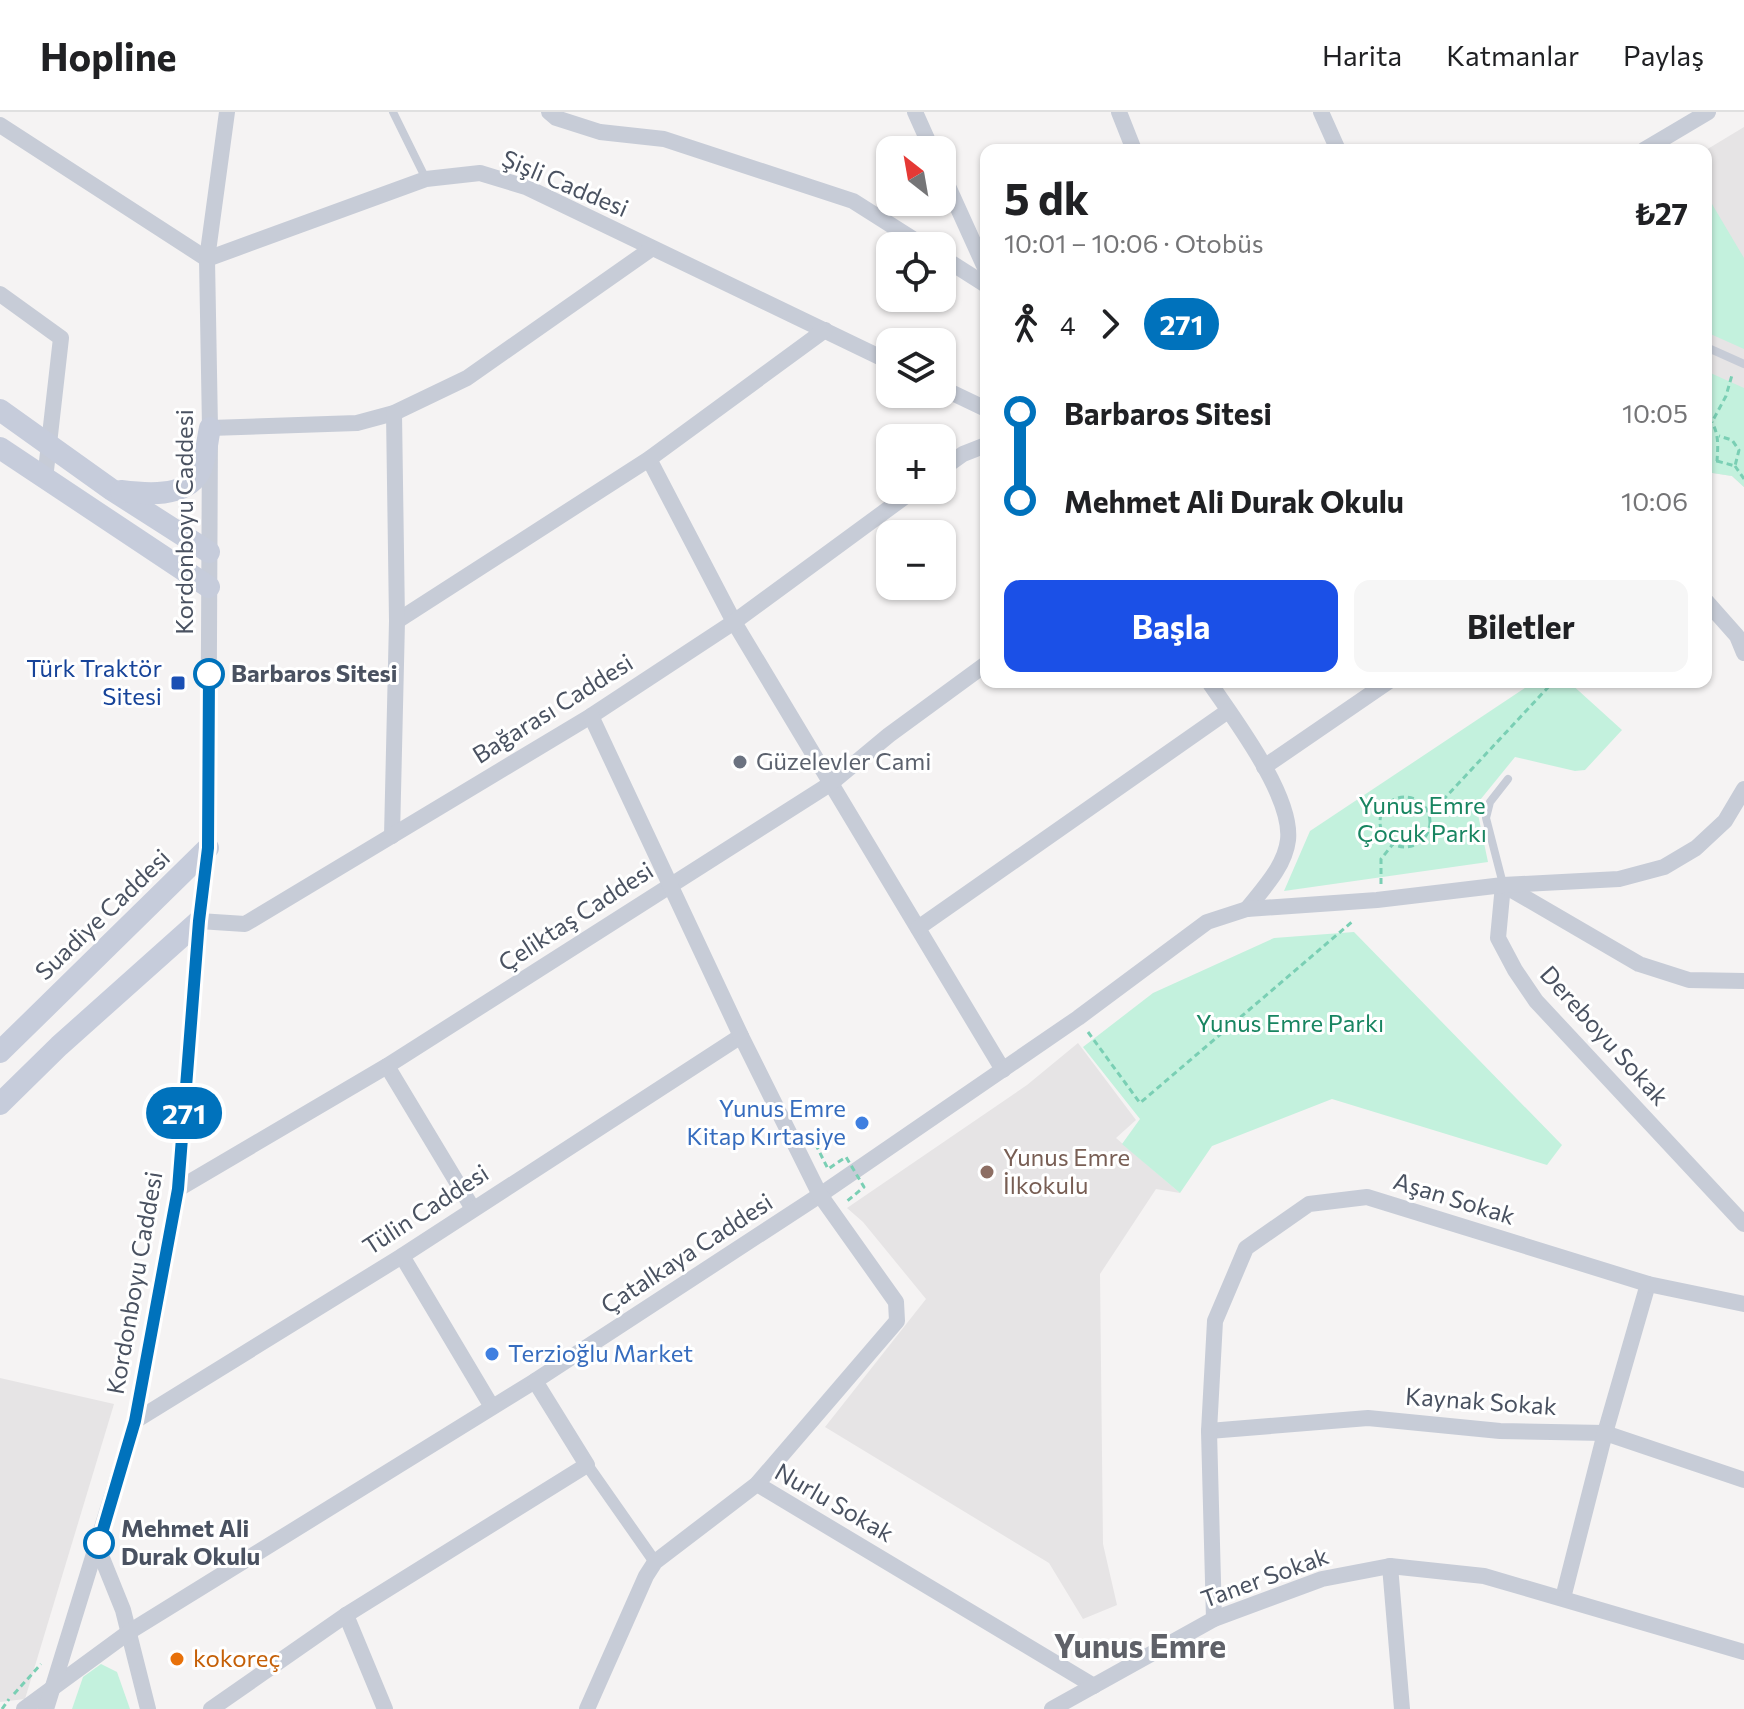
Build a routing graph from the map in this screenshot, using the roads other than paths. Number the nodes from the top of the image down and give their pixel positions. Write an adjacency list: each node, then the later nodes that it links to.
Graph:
1 (227, 112): 18 (street, Kordonboyu Caddesi)
2 (393, 112): 13 (lane)
3 (549, 112): 15 (street)
4 (915, 112): 9 (street)
5 (1119, 112): 10 (street)
6 (1321, 112): 11 (street)
7 (1708, 112): 12 (street)
8 (0, 125): 18 (street)
9 (926, 136)
10 (1132, 144)
11 (1335, 144)
12 (1654, 144)
13 (426, 179): 16 (street, Şişli Caddesi); 18 (street, Şişli Caddesi)
14 (956, 204): 17 (street)
15 (902, 232)
16 (651, 249): 22 (street, Şişli Caddesi); 29 (street)
17 (980, 257)
18 (207, 259): 30 (street, Kordonboyu Caddesi)
19 (956, 266): 20 (street)
20 (980, 281)
21 (0, 294): 31 (street)
22 (825, 330): 24 (street, Şişli Caddesi); 34 (street)
23 (1712, 350): 25 (lane)
24 (876, 355)
25 (1740, 362)
26 (956, 395): 27 (street)
27 (980, 406)
28 (0, 410): 31 (main road)
29 (394, 413): 30 (street); 42 (street)
30 (210, 428): 37 (main road); 39 (street, Kordonboyu Caddesi)
31 (49, 445): 36 (street); 37 (main road)
32 (980, 447): 35 (street)
33 (0, 448): 36 (main road)
34 (649, 459): 42 (street); 43 (street)
35 (956, 459)
36 (45, 479): 40 (main road)
37 (112, 490): 39 (main road)
38 (895, 504): 43 (street, Bağarası Caddesi)
39 (209, 552): 40 (street, Kordonboyu Caddesi)
40 (209, 587): 55 (street, Kordonboyu Caddesi)
41 (1712, 608): 44 (street)
42 (397, 621): 54 (street)
43 (734, 622): 49 (street, Bağarası Caddesi); 52 (street)
44 (1744, 653)
45 (980, 668): 52 (street, Çeliktaş Caddesi)
46 (1213, 688): 48 (street)
47 (1379, 688): 50 (street)
48 (1228, 711): 50 (street); 60 (street)
49 (591, 716): 54 (street, Bağarası Caddesi); 56 (street)
50 (1264, 767): 58 (street)
51 (1508, 779): 57 (lane)
52 (830, 784): 56 (street, Çeliktaş Caddesi); 60 (street)
53 (1744, 789): 57 (street)
54 (392, 836): 59 (street, Bağarası Caddesi)
55 (208, 848): 59 (street, Kordonboyu Caddesi); 63 (main road, Suadiye Caddesi)
56 (671, 885): 62 (street); 64 (street, Çeliktaş Caddesi)
57 (1503, 885): 58 (street, Çatalkaya Caddesi); 61 (street); 70 (street, Dereboyu Sokak)
58 (1247, 909): 65 (street, Çatalkaya Caddesi)
59 (199, 921): 66 (main road); 67 (street, Kordonboyu Caddesi)
60 (918, 928): 65 (street)
61 (1744, 981)
62 (741, 1036): 68 (street); 69 (street, Tülin Caddesi)
63 (0, 1052)
64 (387, 1066): 67 (street, Çeliktaş Caddesi); 69 (street)
65 (1003, 1070): 68 (street, Çatalkaya Caddesi)
66 (0, 1104)
67 (178, 1189): 76 (street, Kordonboyu Caddesi)
68 (820, 1195): 74 (street, Çatalkaya Caddesi); 81 (street)
69 (473, 1209): 71 (street, Tülin Caddesi)
70 (1744, 1224)
71 (402, 1256): 75 (street); 76 (street, Tülin Caddesi)
72 (1648, 1284): 73 (street, Aşan Sokak); 77 (street, Aşan Sokak); 78 (street)
73 (1744, 1304)
74 (535, 1381): 75 (street, Çatalkaya Caddesi); 79 (street)
75 (492, 1407): 88 (street, Çatalkaya Caddesi)
76 (135, 1421): 82 (street, Kordonboyu Caddesi)
77 (1209, 1431): 78 (street, Kaynak Sokak); 87 (street, Aşan Sokak)
78 (1605, 1433): 80 (street, Kaynak Sokak); 85 (street)
79 (587, 1465): 83 (street); 86 (street)
80 (1744, 1480)
81 (757, 1484): 83 (street, Nurlu Sokak); 91 (street, Nurlu Sokak)
82 (98, 1548): 88 (street); 90 (street, Kordonboyu Caddesi)
83 (655, 1562): 97 (street, Nurlu Sokak)
84 (1390, 1566): 85 (street, Taner Sokak); 87 (street, Taner Sokak); 99 (street)
85 (1563, 1598): 89 (street, Taner Sokak)
86 (346, 1615): 95 (street); 96 (street)
87 (1214, 1619): 91 (street, Taner Sokak)
88 (129, 1632): 90 (street, Çatalkaya Caddesi); 94 (street)
89 (1744, 1652)
90 (54, 1684): 92 (street, Çatalkaya Caddesi); 93 (street, Kordonboyu Caddesi)
91 (1094, 1686): 98 (street, Taner Sokak)
92 (24, 1709)
93 (46, 1709)
94 (148, 1709)
95 (211, 1709)
96 (385, 1709)
97 (587, 1709)
98 (1052, 1709)
99 (1402, 1709)

